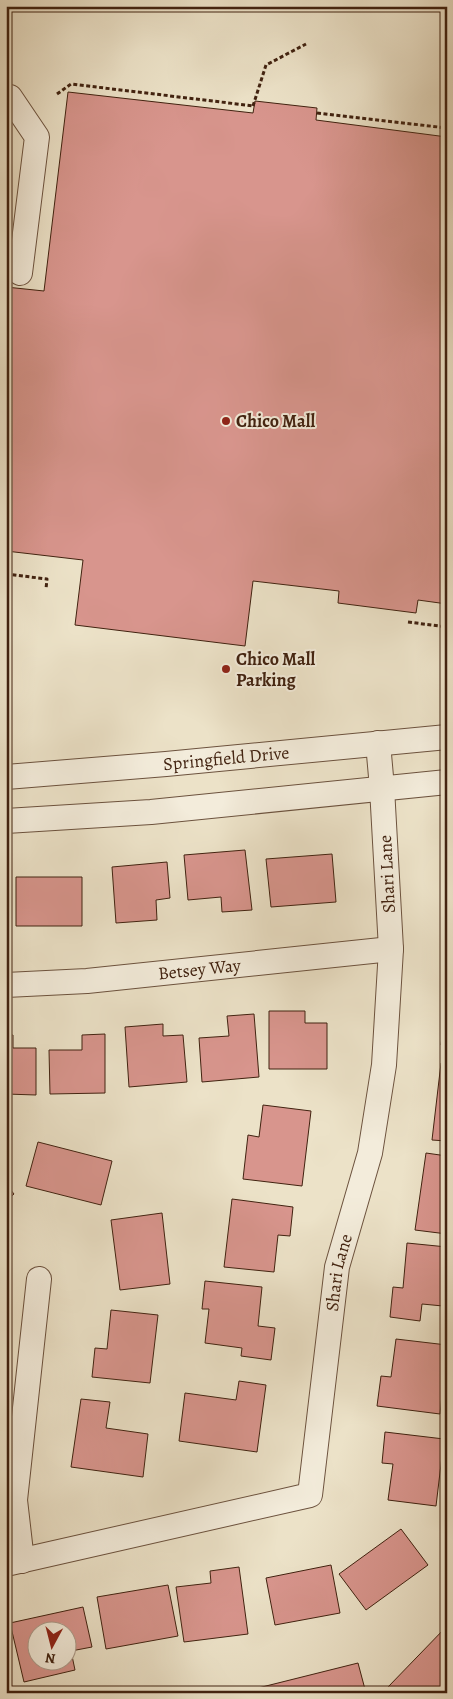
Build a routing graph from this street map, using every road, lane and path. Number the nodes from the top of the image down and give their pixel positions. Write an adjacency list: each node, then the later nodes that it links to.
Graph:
1 (306, 44): 2 (path)
2 (57, 94)
3 (10, 97): 8 (street)
4 (317, 113): 5 (path)
5 (447, 128)
6 (10, 147): 7 (path)
7 (6, 151)
8 (20, 273)
9 (6, 574): 10 (path)
10 (46, 589)
11 (408, 622): 12 (path)
12 (447, 626)
13 (447, 737): 14 (street, Springfield Drive)
14 (378, 744): 15 (street, Springfield Drive); 17 (street, Shari Lane)
15 (6, 777)
16 (447, 782): 17 (street)
17 (382, 788): 18 (street); 19 (street, Shari Lane)
18 (6, 821)
19 (391, 949): 20 (street, Betsey Way); 22 (street, Shari Lane)
20 (6, 985)
21 (39, 1279): 22 (street)
22 (14, 1562)

